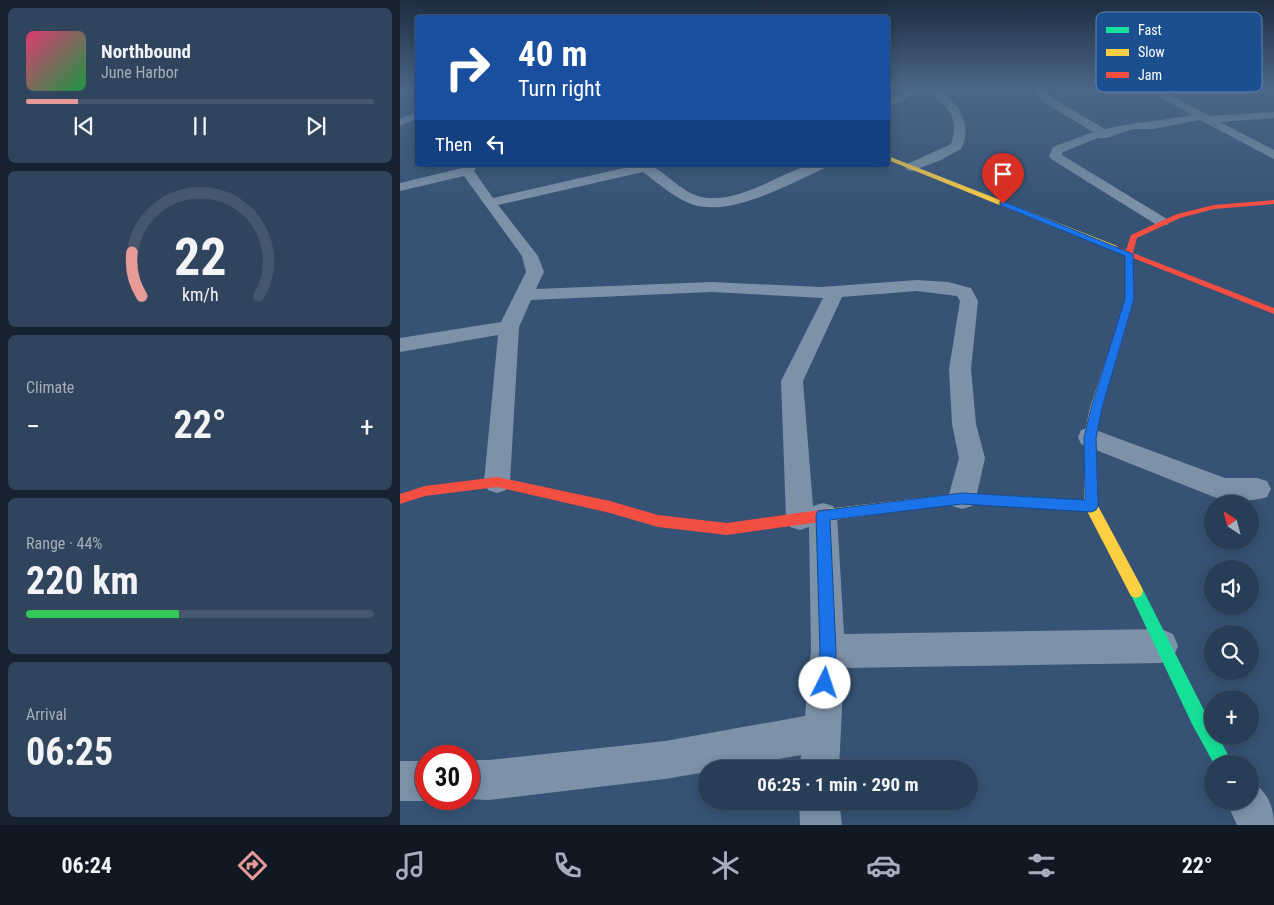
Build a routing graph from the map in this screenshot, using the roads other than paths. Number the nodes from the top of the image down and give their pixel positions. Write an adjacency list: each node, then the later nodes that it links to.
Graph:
1 (961, 128): 9 (street)
2 (1093, 128): 5 (street)
3 (1128, 128): 5 (street)
4 (1224, 128): 6 (street)
5 (1106, 134): 14 (street)
6 (1274, 155)
7 (890, 159): 9 (street)
8 (815, 167): 13 (street)
9 (912, 167): 15 (street)
10 (469, 168): 11 (street); 13 (street)
11 (400, 187)
12 (1274, 202): 14 (street)
13 (489, 203): 17 (street)
14 (1162, 222): 15 (street)
15 (1129, 254): 18 (street); 21 (street)
16 (835, 292): 17 (street); 24 (street); 27 (street)
17 (525, 295): 19 (street)
18 (1274, 311)
19 (509, 327): 20 (street); 22 (street)
20 (400, 345)
21 (1090, 438): 23 (street); 26 (street)
22 (497, 482): 25 (street); 27 (street)
23 (1257, 488)
24 (962, 498): 26 (street); 27 (street)
25 (400, 499)
26 (1091, 506): 28 (street)
27 (812, 516): 29 (street)
28 (1161, 646): 29 (street); 31 (street)
29 (828, 651): 30 (street)
30 (822, 732): 32 (street); 33 (street)
31 (1219, 755)
32 (820, 760)
33 (480, 780)
34 (400, 781): 35 (street)
35 (415, 781)
36 (820, 810): 38 (street)
37 (1251, 810): 39 (street)
38 (821, 825)
39 (1259, 825)

